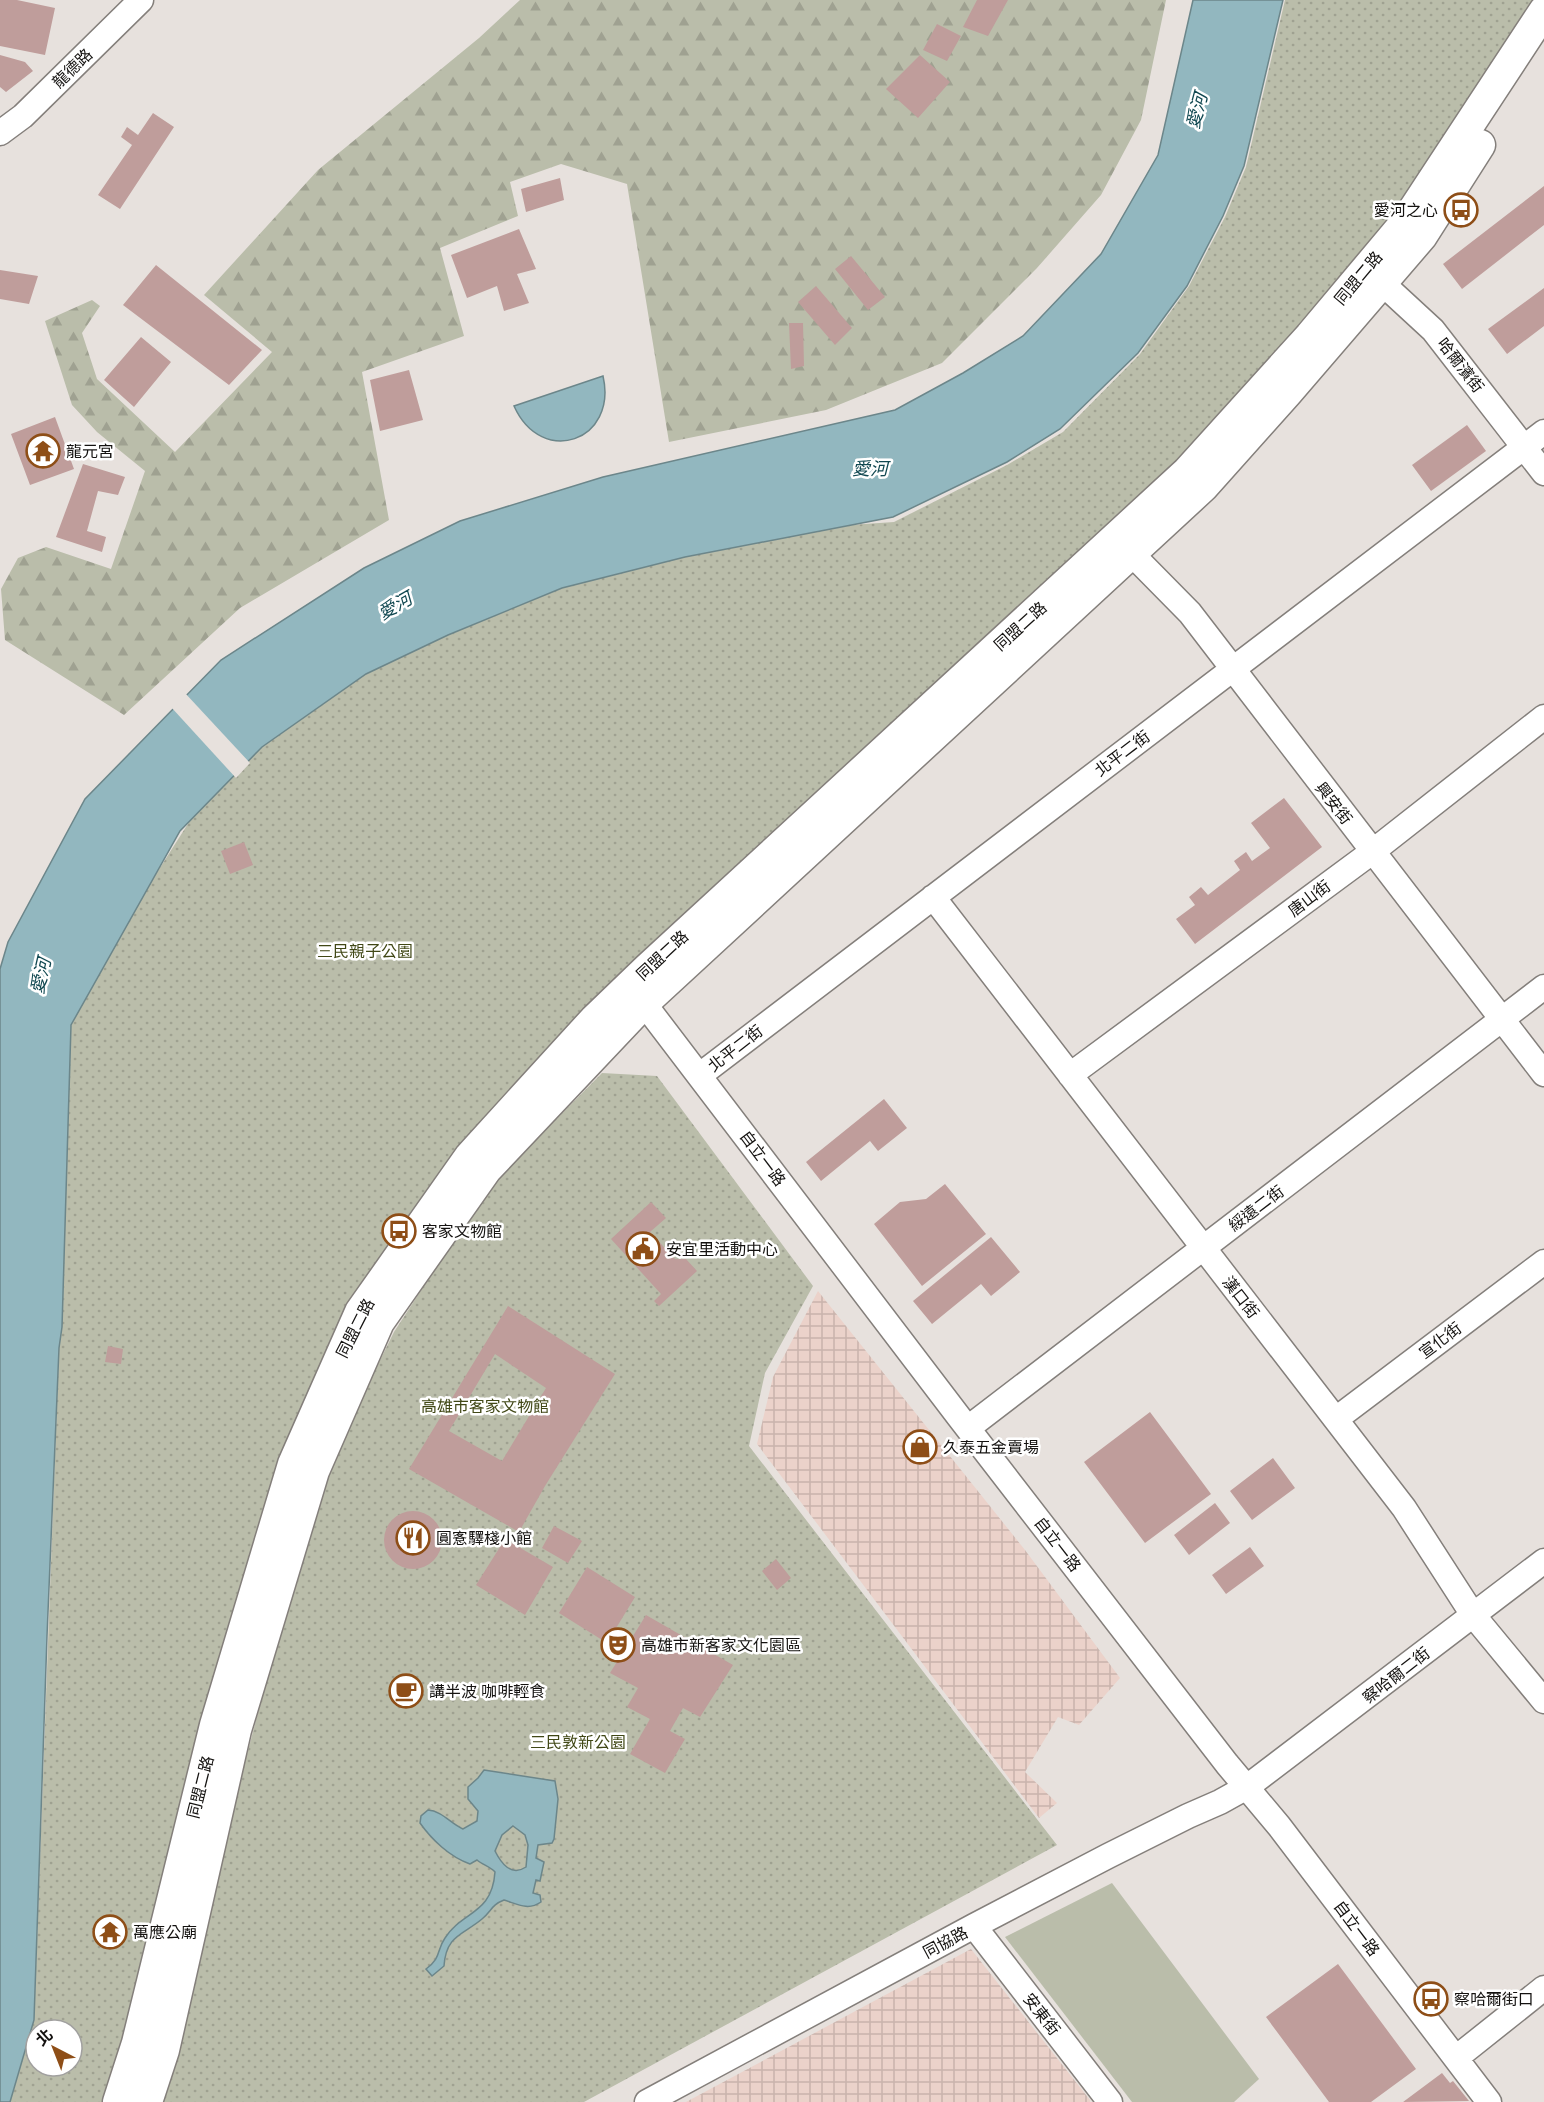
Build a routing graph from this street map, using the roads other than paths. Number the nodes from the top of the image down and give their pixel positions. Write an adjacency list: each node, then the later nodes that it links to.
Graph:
1 (141, 0): 4 (street, 龍德路)
2 (1544, 11): 5 (street, 同盟二路)
3 (1544, 47): 5 (street, 同盟二路)
4 (0, 133)
5 (1374, 276): 7 (street, 哈爾濱街); 9 (street, 同盟二路)
6 (1544, 432): 7 (street, 北平二街)
7 (1524, 447): 8 (street, 哈爾濱街); 10 (street, 北平二街)
8 (1544, 472)
9 (1124, 546): 10 (street, 興安街); 15 (street, 同盟二路)
10 (1232, 669): 12 (street, 興安街); 13 (street, 北平二街)
11 (1544, 717): 12 (street, 唐山街)
12 (1372, 852): 16 (street, 興安街); 19 (street, 唐山街)
13 (933, 897): 18 (street, 北平二街); 19 (street, 漢口街)
14 (1544, 987): 16 (street, 綏遠二街)
15 (637, 994): 18 (street, 自立一路); 31 (street, 同盟二路); 32 (street, 同盟二路)
16 (1502, 1020): 17 (street, 興安街); 20 (street, 綏遠二街)
17 (1544, 1074)
18 (700, 1075): 23 (street, 自立一路)
19 (1070, 1076): 20 (street, 漢口街)
20 (1203, 1248): 22 (street, 漢口街); 23 (street, 綏遠二街)
21 (1544, 1262): 22 (street, 宣化街)
22 (1335, 1419): 25 (street, 漢口街)
23 (968, 1428): 27 (street, 自立一路)
24 (1544, 1561): 25 (street, 察哈爾二街)
25 (1473, 1615): 26 (street, 漢口街); 27 (street, 察哈爾二街)
26 (1544, 1701)
27 (1247, 1787): 28 (street, 同協路); 30 (street, 自立一路)
28 (974, 1926): 33 (street, 同協路); 34 (street, 安東街)
29 (1544, 1988): 30 (street)
30 (1456, 2058): 35 (street, 自立一路)
31 (118, 2102)
32 (147, 2102)
33 (647, 2102)
34 (1110, 2102)
35 (1489, 2102)

